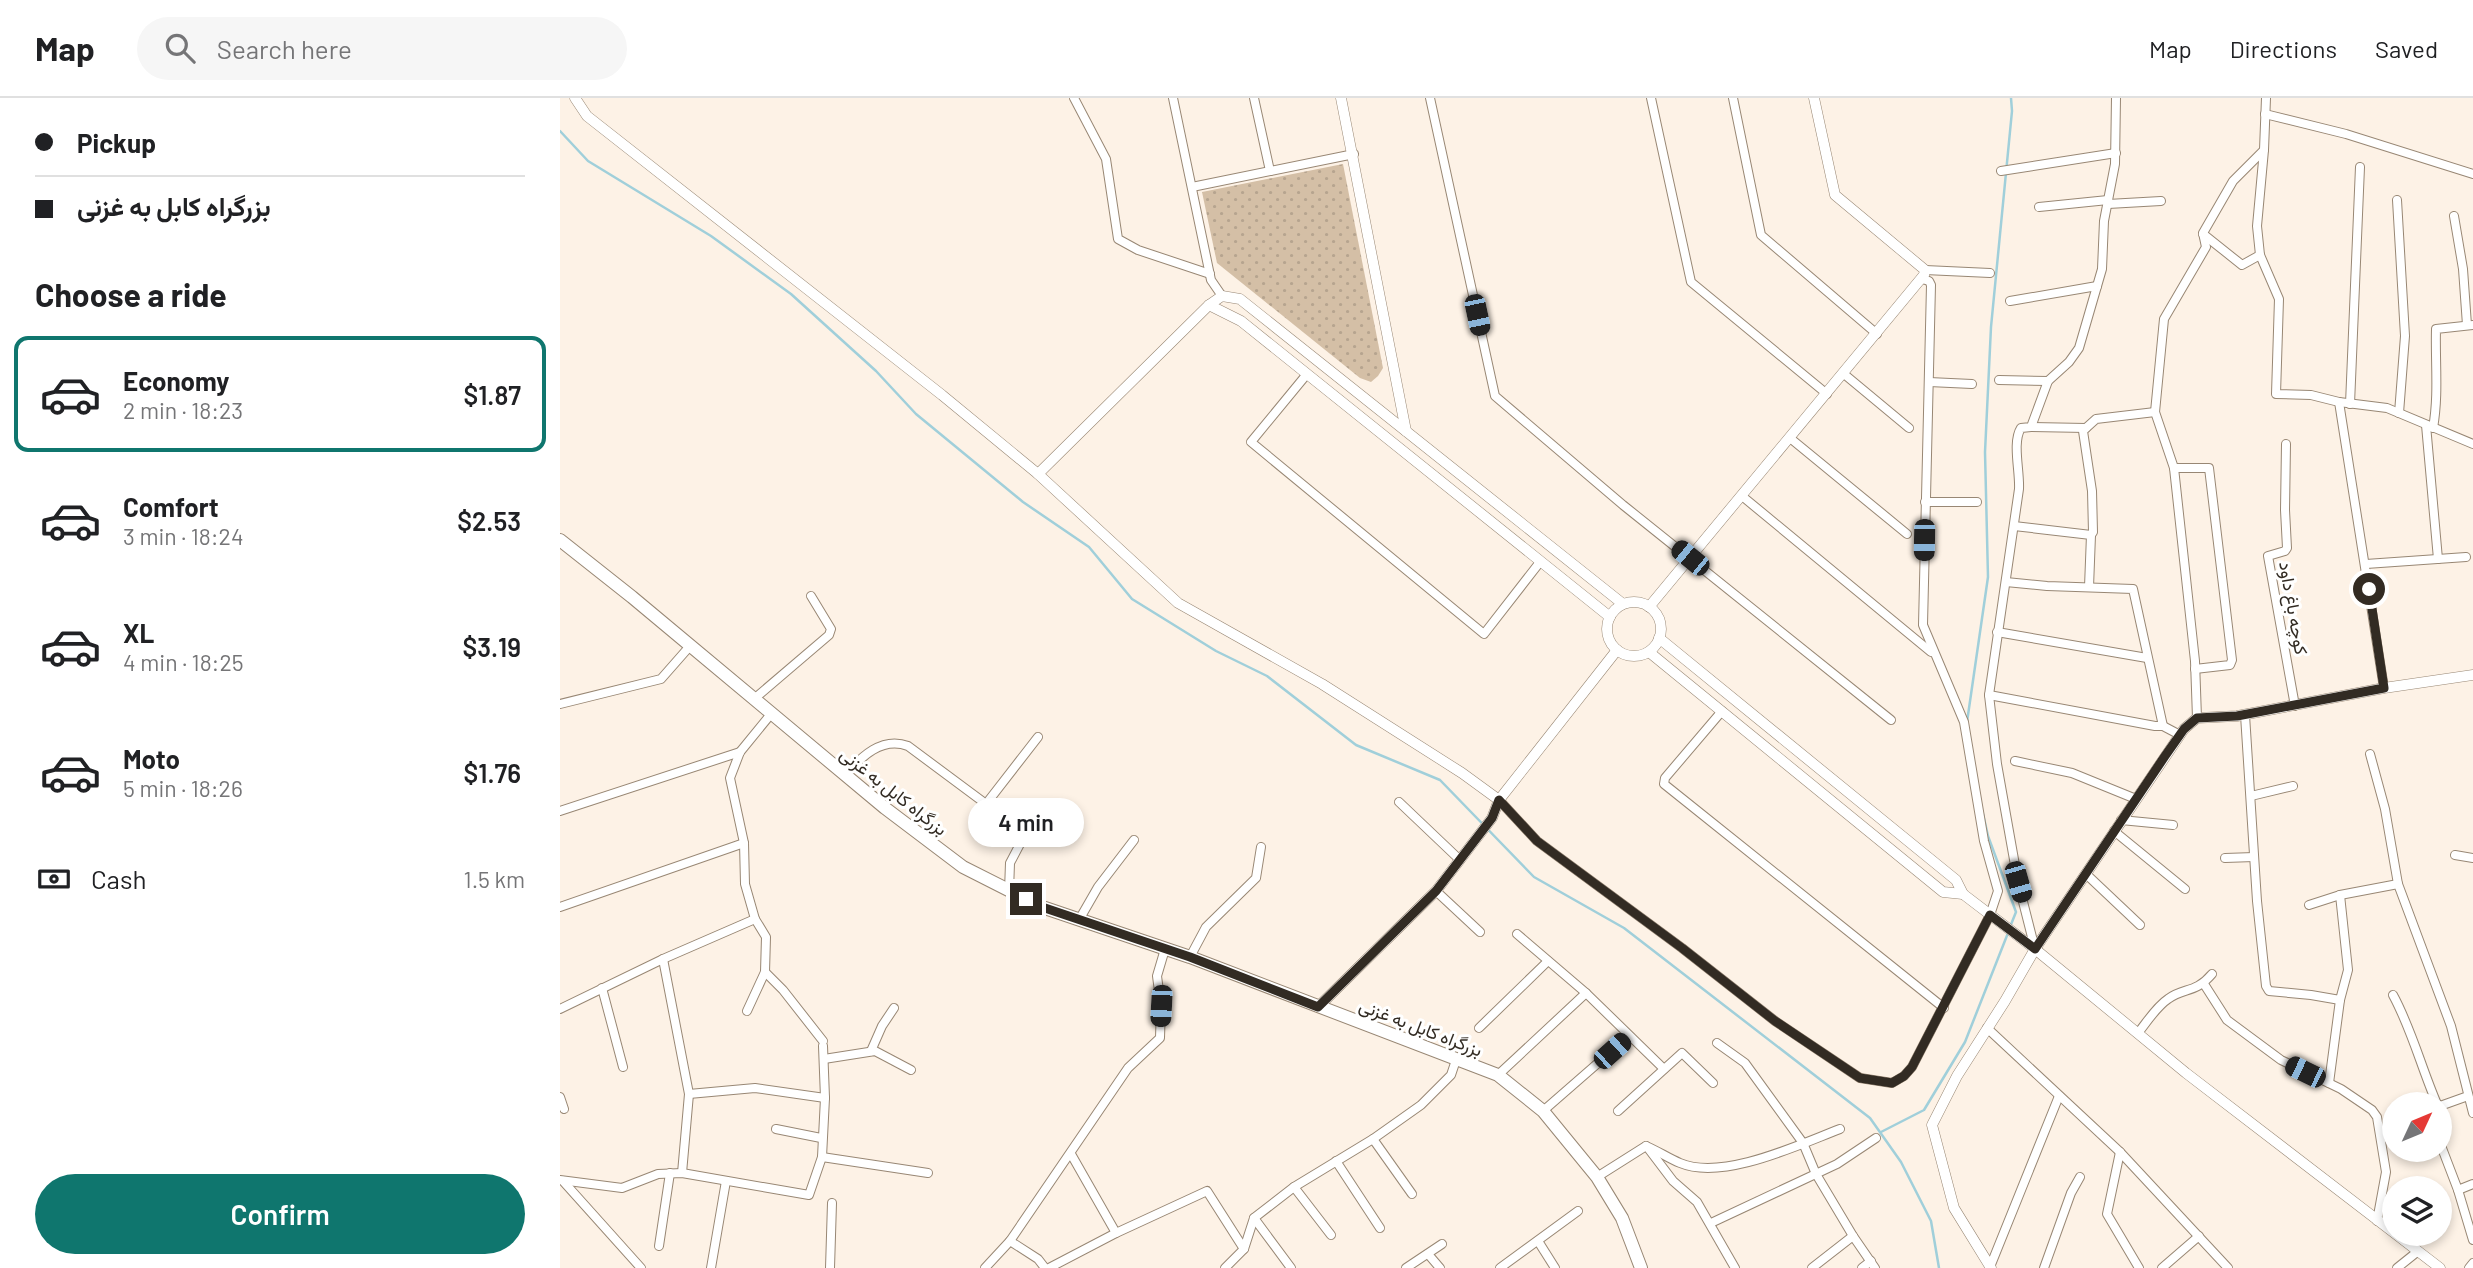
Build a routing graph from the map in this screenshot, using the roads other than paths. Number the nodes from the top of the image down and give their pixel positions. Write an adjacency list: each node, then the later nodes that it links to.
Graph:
1 (575, 98): 57 (street)
2 (1074, 98): 29 (street)
3 (1173, 98): 20 (street)
4 (1254, 98): 17 (street)
5 (1341, 98): 15 (street)
6 (1430, 98): 66 (street)
7 (1651, 98): 43 (street)
8 (1733, 98): 36 (street)
9 (1814, 98): 30 (street)
10 (2116, 98): 14 (street)
11 (2266, 98): 12 (street)
12 (2265, 114): 13 (street); 19 (street)
13 (2264, 150): 26 (street); 27 (street)
14 (2116, 153): 18 (street); 23 (street)
15 (1354, 154): 17 (street); 52 (street)
16 (2360, 167): 45 (street)
17 (1270, 171): 20 (street)
18 (2001, 171)
19 (2473, 174)
20 (1192, 187): 29 (street)
21 (2397, 200): 47 (street)
22 (2161, 201): 23 (street)
23 (2108, 202): 24 (street); 31 (street)
24 (2039, 207)
25 (2454, 216): 35 (street)
26 (2203, 233): 27 (street); 46 (street)
27 (2260, 255): 44 (street)
28 (1990, 272): 30 (street)
29 (1210, 274): 32 (street)
30 (1924, 275): 36 (street); 41 (street)
31 (2097, 286): 33 (street); 40 (street)
32 (1222, 296): 34 (street); 52 (street)
33 (2010, 301)
34 (1209, 305): 37 (street); 57 (street)
35 (2470, 325): 48 (street)
36 (1877, 334): 38 (street)
37 (1307, 374): 68 (street); 68 (street)
38 (1844, 374): 43 (street); 50 (street)
39 (1999, 380): 40 (street)
40 (2049, 381): 49 (street)
41 (1929, 382): 42 (street); 59 (street)
42 (1972, 384)
43 (1827, 394): 53 (street)
44 (2339, 402): 45 (street); 69 (street)
45 (2350, 404): 47 (street)
46 (2155, 412): 51 (street); 56 (street)
47 (2399, 413): 48 (street)
48 (2430, 426): 55 (street); 67 (street)
49 (2031, 427): 51 (street); 61 (street)
50 (1909, 428)
51 (2086, 428): 63 (street)
52 (1406, 431): 73 (street)
53 (1790, 438): 58 (street); 62 (street)
54 (2286, 444): 89 (street, کوچه باغ داود)
55 (2473, 444)
56 (2174, 468): 83 (street); 83 (street)
57 (1038, 474): 105 (street)
58 (1742, 496): 66 (street); 81 (street)
59 (1925, 502): 60 (street); 81 (street)
60 (1977, 502)
61 (2014, 526): 63 (street); 70 (street)
62 (1907, 534)
63 (2091, 535): 71 (street)
64 (563, 546): 78 (highway, بزرگراه کابل به غزنی)
65 (2466, 557): 67 (street)
66 (1690, 558): 74 (street); 94 (street)
67 (2438, 559): 69 (street)
68 (1540, 562): 75 (street)
69 (2365, 564): 85 (street)
70 (2006, 582): 71 (street); 76 (street)
71 (2089, 587): 82 (street)
72 (811, 596): 87 (street)
73 (1623, 604): 74 (street); 75 (street)
74 (1649, 607): 77 (street)
75 (1610, 617): 79 (street)
76 (1997, 632): 82 (street); 86 (street)
77 (1660, 638): 80 (street); 125 (street)
78 (690, 646): 87 (highway, بزرگراه کابل به غزنی); 88 (street)
79 (1617, 650): 80 (street); 105 (street)
80 (1649, 652): 90 (street)
81 (1934, 654): 129 (street)
82 (2147, 657): 95 (street)
83 (2195, 669): 93 (street)
84 (2473, 675): 85 (street)
85 (2384, 688): 89 (street)
86 (1989, 695): 95 (street); 136 (street)
87 (754, 699): 91 (highway, بزرگراه کابل به غزنی)
88 (560, 704)
89 (2295, 706): 92 (street)
90 (1722, 711): 125 (street); 149 (street)
91 (771, 713): 98 (street); 101 (highway, بزرگراه کابل به غزنی)
92 (2245, 715): 93 (street); 103 (street)
93 (2197, 718): 96 (street)
94 (1891, 720)
95 (2163, 726): 96 (street)
96 (2180, 735): 104 (street)
97 (1038, 737): 107 (street)
98 (740, 752): 108 (street); 113 (street)
99 (2370, 754): 121 (street)
100 (2015, 761): 104 (street)
101 (845, 775): 107 (street); 123 (highway, بزرگراه کابل به غزنی)
102 (2293, 786): 103 (street)
103 (2250, 796): 117 (street)
104 (2136, 799): 109 (street)
105 (1499, 800): 116 (street); 149 (street)
106 (1399, 802): 116 (street)
107 (986, 804): 123 (street)
108 (560, 811)
109 (2121, 820): 110 (street); 111 (street)
110 (2172, 825)
111 (2114, 831): 120 (street); 122 (street)
112 (1134, 840): 131 (street)
113 (744, 843): 128 (street); 130 (street)
114 (1261, 848): 137 (street)
115 (2455, 855): 119 (street)
116 (1463, 856): 124 (street)
117 (2255, 857): 118 (street); 146 (street)
118 (2225, 858)
119 (2473, 858)
120 (2085, 874): 132 (street); 136 (street)
121 (2398, 884): 126 (street); 169 (street)
122 (2185, 889)
123 (1009, 891): 131 (highway, بزرگراه کابل به غزنی)
124 (1436, 891): 133 (street); 147 (street)
125 (1963, 894): 129 (street)
126 (2340, 895): 127 (street); 146 (street)
127 (2309, 905)
128 (560, 907)
129 (1990, 915): 136 (street); 149 (street)
130 (755, 919): 138 (street); 140 (street)
131 (1079, 920): 135 (highway, بزرگراه کابل به غزنی)
132 (2140, 925)
133 (1480, 932)
134 (1517, 934): 139 (street)
135 (1165, 949): 137 (highway, بزرگراه کابل به غزنی); 185 (street)
136 (2035, 949): 153 (street); 154 (street)
137 (1190, 957): 147 (highway, بزرگراه کابل به غزنی)
138 (663, 959): 143 (street); 167 (street)
139 (1548, 961): 144 (street); 152 (street)
140 (765, 972): 151 (street); 158 (street)
141 (2212, 974): 142 (street)
142 (2204, 984): 154 (street); 165 (street)
143 (602, 988): 150 (street); 160 (street)
144 (1586, 993): 155 (street); 163 (street)
145 (2393, 995): 166 (street)
146 (2340, 1000): 165 (street)
147 (1318, 1007): 159 (highway, بزرگراه کابل به غزنی)
148 (894, 1008): 157 (street)
149 (1944, 1008)
150 (560, 1009)
151 (747, 1012)
152 (1479, 1028)
153 (1987, 1028): 168 (street); 236 (street)
154 (2138, 1033): 204 (street)
155 (1629, 1035): 161 (street); 174 (street)
156 (1717, 1043): 182 (street)
157 (871, 1051): 158 (street); 162 (street)
158 (824, 1059): 171 (street)
159 (1456, 1060): 163 (highway, بزرگراه کابل به غزنی); 181 (street)
160 (623, 1067)
161 (1664, 1069): 164 (street); 175 (street)
162 (911, 1070)
163 (1498, 1075): 174 (highway, بزرگراه کابل به غزنی)
164 (1713, 1083)
165 (2329, 1083): 204 (street)
166 (2432, 1092)
167 (689, 1094): 171 (street); 190 (street)
168 (2059, 1096): 184 (street); 236 (street)
169 (2468, 1096): 172 (street); 176 (street)
170 (560, 1097): 173 (street)
171 (825, 1098): 179 (street)
172 (2452, 1101)
173 (564, 1109)
174 (1543, 1111): 193 (highway, بزرگراه کابل به غزنی)
175 (1618, 1111)
176 (2473, 1113)
177 (776, 1129): 179 (street)
178 (1840, 1129): 182 (street)
179 (821, 1138): 186 (street)
180 (1876, 1138): 192 (street)
181 (1373, 1139): 187 (street); 200 (street)
182 (1803, 1143): 183 (street); 192 (street)
183 (1646, 1146): 193 (street); 205 (street)
184 (2120, 1152): 210 (street); 238 (street)
185 (1071, 1154): 207 (street); 212 (street)
186 (822, 1157): 191 (street); 196 (street)
187 (1336, 1161): 198 (street); 206 (street)
188 (2447, 1162): 199 (street)
189 (670, 1173): 190 (street); 195 (street); 215 (street)
190 (682, 1173): 196 (street)
191 (928, 1173)
192 (1816, 1174): 205 (street); 209 (street)
193 (1597, 1177): 232 (highway, بزرگراه کابل به غزنی)
194 (2080, 1177): 237 (street)
195 (562, 1181): 221 (street)
196 (726, 1181): 222 (street)
197 (2473, 1184): 199 (street)
198 (1294, 1187): 203 (street); 208 (street)
199 (2458, 1190): 211 (street)
200 (1412, 1194)
201 (832, 1203): 223 (street)
202 (1578, 1212): 213 (street)
203 (1254, 1218): 216 (street); 227 (street)
204 (2377, 1221): 217 (street)
205 (1711, 1223): 233 (street)
206 (1380, 1228)
207 (1116, 1233): 216 (street); 225 (street)
208 (1331, 1235)
209 (1853, 1236): 220 (street); 234 (street)
210 (2199, 1236): 239 (street); 240 (street)
211 (2473, 1240)
212 (1010, 1241): 224 (street); 225 (street)
213 (1538, 1241): 230 (street); 231 (street)
214 (1442, 1244): 218 (street)
215 (659, 1246)
216 (1244, 1249): 226 (street)
217 (2417, 1252): 241 (street); 242 (street)
218 (1428, 1254): 228 (street); 229 (street)
219 (2473, 1263): 243 (street)
220 (1873, 1265): 235 (street)
221 (641, 1268)
222 (711, 1268)
223 (830, 1268)
224 (985, 1268)
225 (1047, 1268)
226 (1225, 1268)
227 (1291, 1268)
228 (1406, 1268)
229 (1440, 1268)
230 (1500, 1268)
231 (1555, 1268)
232 (1641, 1268)
233 (1735, 1268)
234 (1812, 1268)
235 (1862, 1268)
236 (1990, 1268)
237 (2044, 1268)
238 (2138, 1268)
239 (2162, 1268)
240 (2228, 1268)
241 (2397, 1268)
242 (2440, 1268)
243 (2469, 1268)

